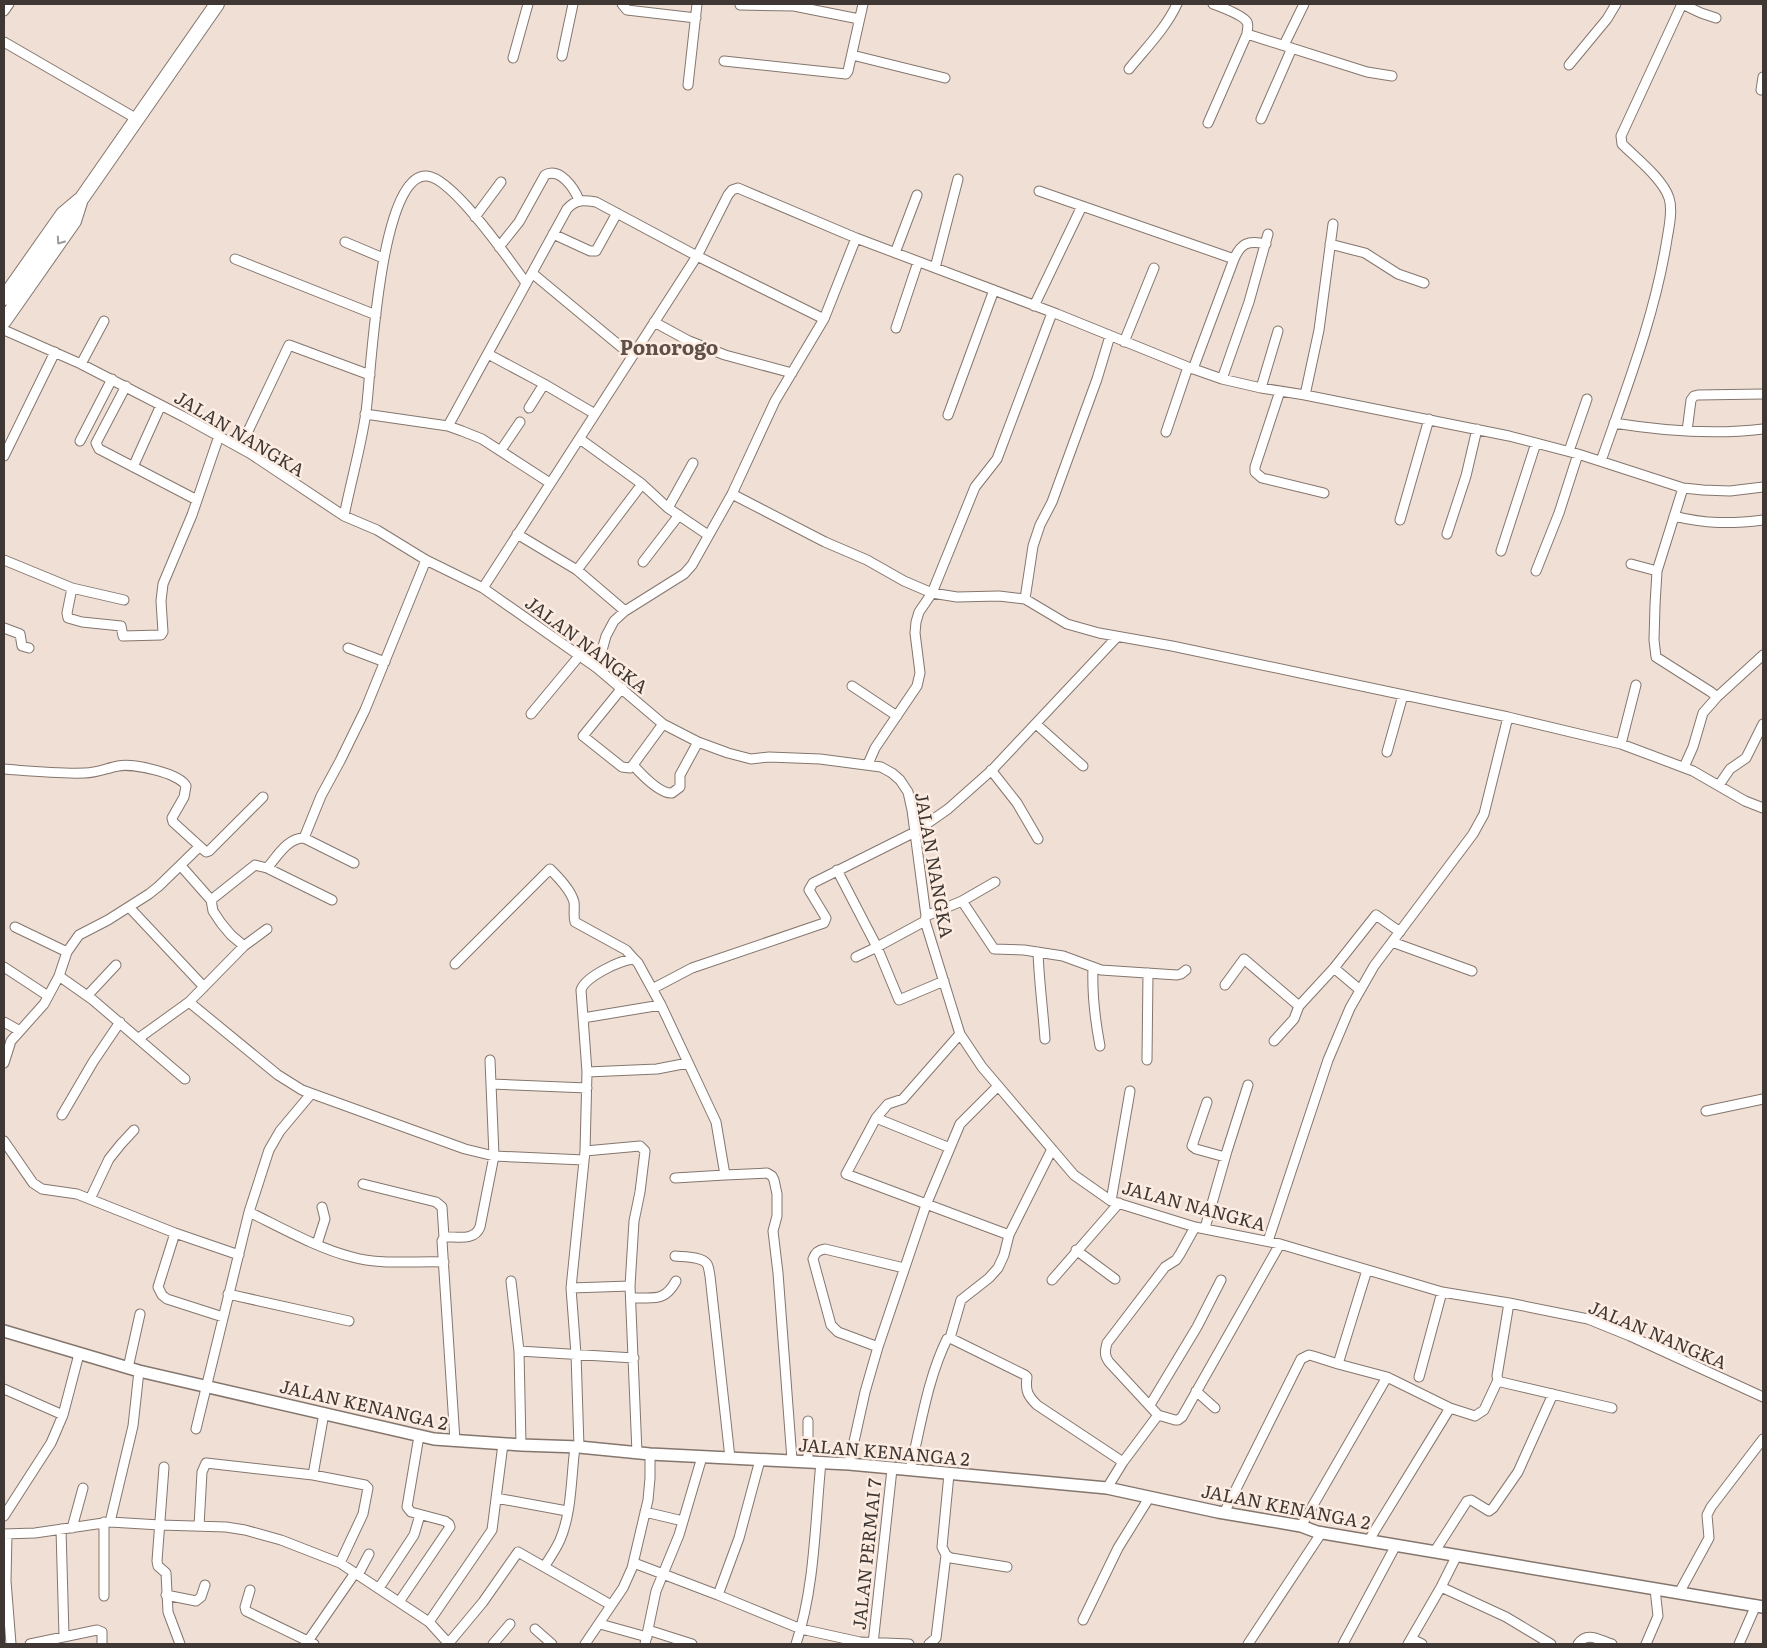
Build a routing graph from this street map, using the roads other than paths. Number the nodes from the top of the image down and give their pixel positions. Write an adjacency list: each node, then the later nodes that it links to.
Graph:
1 (9, 4): 14 (street)
2 (217, 4): 32 (highway)
3 (528, 4): 23 (street)
4 (573, 4): 22 (street)
5 (622, 4): 15 (street)
6 (697, 4): 15 (street)
7 (740, 4): 17 (street)
8 (862, 4): 17 (street)
9 (1178, 4): 26 (street)
10 (1213, 4): 18 (street)
11 (1304, 4): 20 (street)
12 (1616, 4): 25 (street)
13 (1682, 4): 16 (street); 100 (street)
14 (4, 11)
15 (696, 18): 30 (street)
16 (1716, 18)
17 (859, 19): 21 (street)
18 (1247, 34): 20 (street); 34 (street)
19 (4, 42): 32 (street)
20 (1288, 46): 27 (street); 33 (street)
21 (852, 55): 24 (street); 29 (street)
22 (562, 56)
23 (512, 58)
24 (724, 61)
25 (1569, 65)
26 (1129, 69)
27 (1392, 76)
28 (1763, 77): 31 (street)
29 (945, 78)
30 (688, 85)
31 (1761, 90)
32 (137, 119): 52 (highway)
33 (1262, 119)
34 (1208, 123)
35 (958, 179): 58 (street)
36 (502, 182): 42 (street)
37 (1039, 191): 40 (street)
38 (917, 195): 51 (street)
39 (580, 200): 41 (street); 44 (street); 50 (street)
40 (1082, 206): 56 (street); 65 (street)
41 (617, 213): 44 (street); 53 (street)
42 (475, 217): 50 (street); 54 (street)
43 (1333, 224): 49 (street)
44 (553, 234): 60 (street)
45 (1268, 234): 48 (street)
46 (856, 238): 51 (street); 53 (street); 68 (street)
47 (344, 242): 54 (street)
48 (1266, 244): 56 (street); 84 (street)
49 (1330, 244): 62 (street); 91 (street)
50 (499, 247): 61 (street)
51 (895, 253): 57 (street)
52 (43, 254): 64 (highway); 69 (highway)
53 (697, 256): 68 (street); 71 (street)
54 (383, 258): 67 (street)
55 (236, 259): 67 (street)
56 (1234, 259): 81 (street)
57 (918, 262): 58 (street); 72 (street)
58 (935, 268): 63 (street)
59 (1154, 268): 76 (street)
60 (532, 273): 61 (street); 79 (street)
61 (526, 283): 78 (street)
62 (1424, 283)
63 (994, 290): 65 (street); 97 (street)
64 (4, 298)
65 (1034, 306): 66 (street)
66 (1052, 313): 75 (street); 143 (street)
67 (376, 315): 83 (street)
68 (824, 319): 82 (street)
69 (4, 321)
70 (104, 321): 80 (street)
71 (654, 322): 79 (street); 82 (street)
72 (896, 328)
73 (4, 330): 77 (street, JALAN NANGKA)
74 (1278, 331): 88 (street)
75 (1110, 336): 76 (street); 144 (street)
76 (1124, 342): 81 (street)
77 (55, 352): 80 (street, JALAN NANGKA); 113 (street)
78 (488, 354): 86 (street); 101 (street)
79 (632, 356): 96 (street)
80 (81, 364): 85 (street, JALAN NANGKA)
81 (1191, 368): 84 (street); 105 (street)
82 (792, 373): 122 (street)
83 (370, 375): 95 (street); 110 (street)
84 (1222, 379): 88 (street)
85 (112, 380): 87 (street, JALAN NANGKA); 108 (street)
86 (544, 384): 94 (street); 96 (street)
87 (126, 386): 93 (street, JALAN NANGKA); 116 (street)
88 (1261, 388): 89 (street)
89 (1280, 391): 91 (street); 121 (street)
90 (1763, 394): 104 (street)
91 (1305, 395): 98 (street)
92 (1587, 399): 112 (street)
93 (161, 404): 106 (street, JALAN NANGKA); 116 (street)
94 (529, 408)
95 (366, 414): 101 (street); 126 (street)
96 (595, 414): 107 (street)
97 (948, 415)
98 (1429, 419): 102 (street); 128 (street)
99 (520, 422): 111 (street)
100 (1614, 423): 104 (street); 114 (street)
101 (448, 426): 111 (street)
102 (1477, 429): 109 (street); 131 (street)
103 (1763, 429): 104 (street)
104 (1687, 431)
105 (1166, 432)
106 (219, 436): 110 (street, JALAN NANGKA); 123 (street)
107 (580, 439): 117 (street); 118 (street)
108 (80, 441)
109 (1536, 443): 112 (street); 133 (street)
110 (240, 448): 126 (street, JALAN NANGKA)
111 (501, 450): 117 (street)
112 (1574, 453): 114 (street); 139 (street)
113 (4, 456)
114 (1601, 461): 120 (street)
115 (693, 462): 124 (street)
116 (133, 467): 123 (street)
117 (550, 483): 130 (street)
118 (642, 484): 124 (street); 138 (street)
119 (1763, 487): 120 (street)
120 (1683, 488): 127 (street)
121 (1324, 493)
122 (732, 494): 132 (street); 143 (street)
123 (197, 500): 142 (street)
124 (668, 508): 125 (street)
125 (679, 515): 132 (street); 136 (street)
126 (344, 516): 135 (street, JALAN NANGKA)
127 (1674, 516): 129 (street); 140 (street)
128 (1400, 520)
129 (1763, 520)
130 (517, 534): 138 (street); 141 (street)
131 (1447, 534)
132 (708, 535): 146 (street)
133 (1501, 551)
134 (4, 560): 142 (street)
135 (426, 560): 141 (street, JALAN NANGKA); 153 (street)
136 (643, 562)
137 (1631, 564): 140 (street)
138 (577, 570): 146 (street)
139 (1536, 570)
140 (1657, 571): 159 (street)
141 (483, 588): 151 (street, JALAN NANGKA)
142 (75, 589): 145 (street)
143 (932, 593): 144 (street); 161 (street)
144 (1025, 599): 148 (street)
145 (124, 600)
146 (625, 611): 154 (street)
147 (4, 628): 149 (street)
148 (1117, 637): 158 (street); 164 (street)
149 (29, 648)
150 (348, 648): 153 (street)
151 (580, 655): 154 (street, JALAN NANGKA); 160 (street)
152 (1763, 656): 159 (street)
153 (385, 662): 179 (street)
154 (597, 668): 157 (street, JALAN NANGKA)
155 (1636, 685): 167 (street)
156 (852, 686): 161 (street)
157 (622, 688): 163 (street, JALAN NANGKA); 170 (street)
158 (1403, 695): 162 (street); 168 (street)
159 (1717, 697): 172 (street)
160 (531, 714)
161 (897, 716): 169 (street)
162 (1508, 717): 167 (street); 194 (street)
163 (663, 724): 166 (street, JALAN NANGKA); 170 (street)
164 (1036, 724): 171 (street); 174 (street)
165 (1763, 724): 175 (street)
166 (698, 742): 169 (street, JALAN NANGKA); 170 (street)
167 (1622, 744): 172 (street)
168 (1387, 752)
169 (868, 764): 178 (street, JALAN NANGKA)
170 (633, 765)
171 (1083, 766)
172 (1684, 767): 175 (street)
173 (4, 769): 181 (street)
174 (991, 770): 178 (street); 180 (street)
175 (1719, 785): 177 (street)
176 (263, 797): 181 (street)
177 (1763, 807)
178 (916, 832): 185 (street); 191 (street, JALAN NANGKA)
179 (304, 838): 182 (street); 184 (street)
180 (1038, 839)
181 (199, 847): 183 (street)
182 (354, 863)
183 (181, 866): 187 (street); 190 (street)
184 (267, 868): 187 (street); 188 (street)
185 (837, 870): 197 (street); 214 (street)
186 (995, 882): 189 (street)
187 (211, 900): 196 (street)
188 (332, 900)
189 (962, 901): 191 (street); 199 (street)
190 (129, 908): 198 (street); 213 (street)
191 (926, 918): 197 (street); 211 (street, JALAN NANGKA)
192 (15, 927): 198 (street)
193 (267, 929): 196 (street)
194 (1400, 932): 195 (street); 206 (street)
195 (1392, 942): 208 (street); 215 (street)
196 (244, 946): 213 (street)
197 (877, 947): 200 (street); 211 (street)
198 (67, 952): 210 (street)
199 (1038, 952): 205 (street); 227 (street)
200 (856, 957)
201 (634, 959): 202 (street); 214 (street); 221 (street)
202 (455, 964)
203 (116, 965): 217 (street)
204 (4, 967): 216 (street)
205 (1093, 968): 209 (street); 229 (street)
206 (1334, 968): 215 (street); 220 (street)
207 (1186, 970): 209 (street)
208 (1472, 971)
209 (1148, 973): 231 (street)
210 (59, 976): 216 (street); 217 (street)
211 (944, 981): 225 (street, JALAN NANGKA)
212 (1225, 985): 220 (street)
213 (204, 987): 218 (street)
214 (652, 989): 219 (street)
215 (1360, 990): 267 (street)
216 (48, 996): 224 (street)
217 (87, 996): 223 (street)
218 (190, 1002): 226 (street); 241 (street)
219 (661, 1005): 221 (street); 233 (street)
220 (1299, 1006): 228 (street)
221 (583, 1018): 234 (street)
222 (4, 1022): 224 (street)
223 (120, 1022): 226 (street); 245 (street)
224 (20, 1031): 232 (street)
225 (960, 1034): 238 (street, JALAN NANGKA); 246 (street)
226 (138, 1038): 235 (street)
227 (1045, 1040)
228 (1274, 1041)
229 (1100, 1046)
230 (490, 1060): 236 (street)
231 (1147, 1060)
232 (4, 1063)
233 (688, 1063): 234 (street); 254 (street)
234 (587, 1072): 239 (street)
235 (185, 1079)
236 (491, 1084): 239 (street); 251 (street)
237 (1248, 1085): 253 (street)
238 (998, 1086): 249 (street); 250 (street, JALAN NANGKA)
239 (587, 1088): 252 (street)
240 (1130, 1091): 258 (street)
241 (311, 1094): 251 (street); 261 (street)
242 (1763, 1099): 244 (street)
243 (1207, 1102): 253 (street)
244 (1706, 1111)
245 (62, 1115)
246 (876, 1118): 249 (street); 259 (street)
247 (134, 1130): 257 (street)
248 (4, 1141): 257 (street)
249 (950, 1148): 259 (street)
250 (1052, 1150): 258 (street, JALAN NANGKA); 265 (street)
251 (494, 1156): 252 (street); 266 (street)
252 (584, 1156): 281 (street); 282 (street)
253 (1225, 1156): 263 (street)
254 (725, 1175): 255 (street); 327 (street)
255 (675, 1178)
256 (363, 1184): 266 (street)
257 (90, 1199): 264 (street)
258 (1115, 1202): 262 (street, JALAN NANGKA); 270 (street)
259 (926, 1204): 265 (street); 274 (street)
260 (322, 1207): 268 (street)
261 (250, 1212): 268 (street); 271 (street)
262 (1195, 1226): 263 (street, JALAN NANGKA); 307 (street)
263 (1205, 1228): 267 (street, JALAN NANGKA)
264 (175, 1232): 271 (street); 288 (street)
265 (1009, 1235): 291 (street)
266 (444, 1237): 273 (street)
267 (1268, 1241): 269 (street, JALAN NANGKA)
268 (317, 1244): 273 (street)
269 (1280, 1244): 275 (street, JALAN NANGKA); 304 (street)
270 (1076, 1250): 276 (street); 277 (street)
271 (239, 1256): 284 (street)
272 (675, 1256): 325 (street)
273 (444, 1262): 318 (street)
274 (904, 1268): 292 (street); 292 (street)
275 (1367, 1270): 283 (street, JALAN NANGKA); 297 (street)
276 (1115, 1279)
277 (1052, 1280)
278 (1221, 1280): 307 (street)
279 (512, 1281): 293 (street)
280 (676, 1281): 285 (street)
281 (630, 1286): 282 (street); 285 (street)
282 (571, 1288): 295 (street)
283 (1442, 1292): 286 (street, JALAN NANGKA); 299 (street)
284 (228, 1294): 288 (street); 289 (street)
285 (631, 1298): 296 (street)
286 (1509, 1303): 301 (street); 306 (street, JALAN NANGKA)
287 (140, 1314): 298 (street)
288 (223, 1317): 302 (street)
289 (349, 1322)
290 (4, 1331): 294 (main road, JALAN KENANGA 2)
291 (950, 1338): 330 (street); 334 (street)
292 (878, 1347): 331 (street)
293 (519, 1351): 295 (street); 320 (street)
294 (79, 1354): 298 (main road, JALAN KENANGA 2); 312 (street)
295 (576, 1354): 296 (street); 321 (street)
296 (634, 1358): 322 (street)
297 (1338, 1364): 300 (street); 343 (street)
298 (133, 1369): 302 (main road, JALAN KENANGA 2); 347 (street)
299 (1419, 1376)
300 (1387, 1377): 309 (street); 350 (street)
301 (1498, 1380): 305 (street); 309 (street)
302 (207, 1385): 311 (main road, JALAN KENANGA 2); 315 (street)
303 (4, 1389): 312 (street)
304 (1196, 1391): 308 (street); 313 (street)
305 (1553, 1394): 310 (street); 357 (street)
306 (1763, 1397)
307 (1150, 1406): 313 (street)
308 (1215, 1408)
309 (1450, 1408): 355 (street)
310 (1612, 1408)
311 (324, 1413): 316 (main road, JALAN KENANGA 2); 336 (street)
312 (64, 1415): 345 (street)
313 (1158, 1415): 330 (street)
314 (808, 1421): 328 (street)
315 (196, 1429)
316 (418, 1436): 318 (main road, JALAN KENANGA 2); 344 (street)
317 (1763, 1438): 372 (street)
318 (456, 1442): 319 (main road, JALAN KENANGA 2)
319 (503, 1444): 320 (main road, JALAN KENANGA 2); 339 (street)
320 (521, 1445): 321 (main road, JALAN KENANGA 2)
321 (577, 1447): 322 (main road, JALAN KENANGA 2); 341 (street)
322 (638, 1453): 323 (main road, JALAN KENANGA 2)
323 (650, 1454): 324 (main road, JALAN KENANGA 2); 342 (street)
324 (702, 1457): 325 (main road, JALAN KENANGA 2); 346 (street)
325 (730, 1458): 326 (main road, JALAN KENANGA 2)
326 (760, 1460): 327 (main road, JALAN KENANGA 2); 374 (street)
327 (792, 1460): 328 (main road, JALAN KENANGA 2)
328 (808, 1461): 329 (main road, JALAN KENANGA 2)
329 (821, 1462): 331 (main road, JALAN KENANGA 2); 384 (street)
330 (1122, 1462): 338 (street)
331 (849, 1464): 333 (main road, JALAN KENANGA 2)
332 (164, 1467): 348 (street)
333 (892, 1469): 334 (main road, JALAN KENANGA 2); 389 (street, JALAN PERMAI 7)
334 (910, 1470): 335 (main road, JALAN KENANGA 2)
335 (949, 1474): 338 (main road, JALAN KENANGA 2); 360 (street)
336 (312, 1475): 349 (street); 361 (street)
337 (83, 1488): 351 (street)
338 (1107, 1488): 340 (main road, JALAN KENANGA 2)
339 (496, 1498): 341 (street); 380 (street)
340 (1149, 1498): 343 (main road, JALAN KENANGA 2); 379 (street)
341 (567, 1511): 363 (street)
342 (645, 1512): 346 (street); 362 (street)
343 (1224, 1513): 350 (main road, JALAN KENANGA 2)
344 (420, 1515): 369 (street); 376 (street)
345 (4, 1516)
346 (683, 1521): 365 (street)
347 (107, 1522): 348 (street); 351 (street); 375 (street)
348 (160, 1525): 349 (street); 373 (street)
349 (199, 1526): 361 (street)
350 (1301, 1526): 353 (main road, JALAN KENANGA 2)
351 (72, 1528): 352 (street)
352 (61, 1529): 354 (street); 385 (street)
353 (1322, 1532): 355 (main road, JALAN KENANGA 2); 402 (street)
354 (5, 1534): 390 (street)
355 (1369, 1540): 356 (main road, JALAN KENANGA 2)
356 (1396, 1545): 357 (main road, JALAN KENANGA 2); 403 (street)
357 (1436, 1551): 359 (main road, JALAN KENANGA 2)
358 (369, 1554): 366 (street)
359 (1457, 1554): 368 (street); 371 (main road, JALAN KENANGA 2)
360 (946, 1555): 364 (street); 401 (street)
361 (340, 1563): 366 (street)
362 (634, 1563): 365 (street); 377 (street)
363 (544, 1566): 377 (street); 394 (street)
364 (1007, 1567)
365 (662, 1573): 374 (street); 386 (street)
366 (356, 1574): 369 (street); 388 (street)
367 (205, 1585): 373 (street)
368 (1441, 1587): 387 (street); 405 (street)
369 (379, 1588): 376 (street)
370 (250, 1590): 388 (street)
371 (1655, 1590): 372 (main road, JALAN KENANGA 2); 408 (street)
372 (1679, 1593): 378 (main road, JALAN KENANGA 2)
373 (166, 1595): 393 (street)
374 (718, 1595): 384 (street)
375 (104, 1596)
376 (399, 1602): 380 (street)
377 (612, 1605): 382 (street)
378 (1761, 1606): 409 (street)
379 (1083, 1620)
380 (429, 1622): 394 (street)
381 (510, 1624): 395 (street)
382 (600, 1624): 386 (street); 397 (street)
383 (536, 1629): 396 (street)
384 (801, 1629): 389 (street); 399 (street)
385 (64, 1636): 391 (street); 392 (street)
386 (647, 1637): 398 (street)
387 (1410, 1641): 404 (street)
388 (311, 1642)
389 (873, 1643): 400 (street)
390 (11, 1644)
391 (30, 1644)
392 (102, 1644)
393 (180, 1644)
394 (449, 1644)
395 (493, 1644)
396 (552, 1644)
397 (586, 1644)
398 (692, 1644)
399 (796, 1644)
400 (908, 1644)
401 (928, 1644)
402 (1248, 1644)
403 (1344, 1644)
404 (1422, 1644)
405 (1552, 1644)
406 (1578, 1644): 407 (street)
407 (1612, 1644)
408 (1646, 1644)
409 (1738, 1644)

